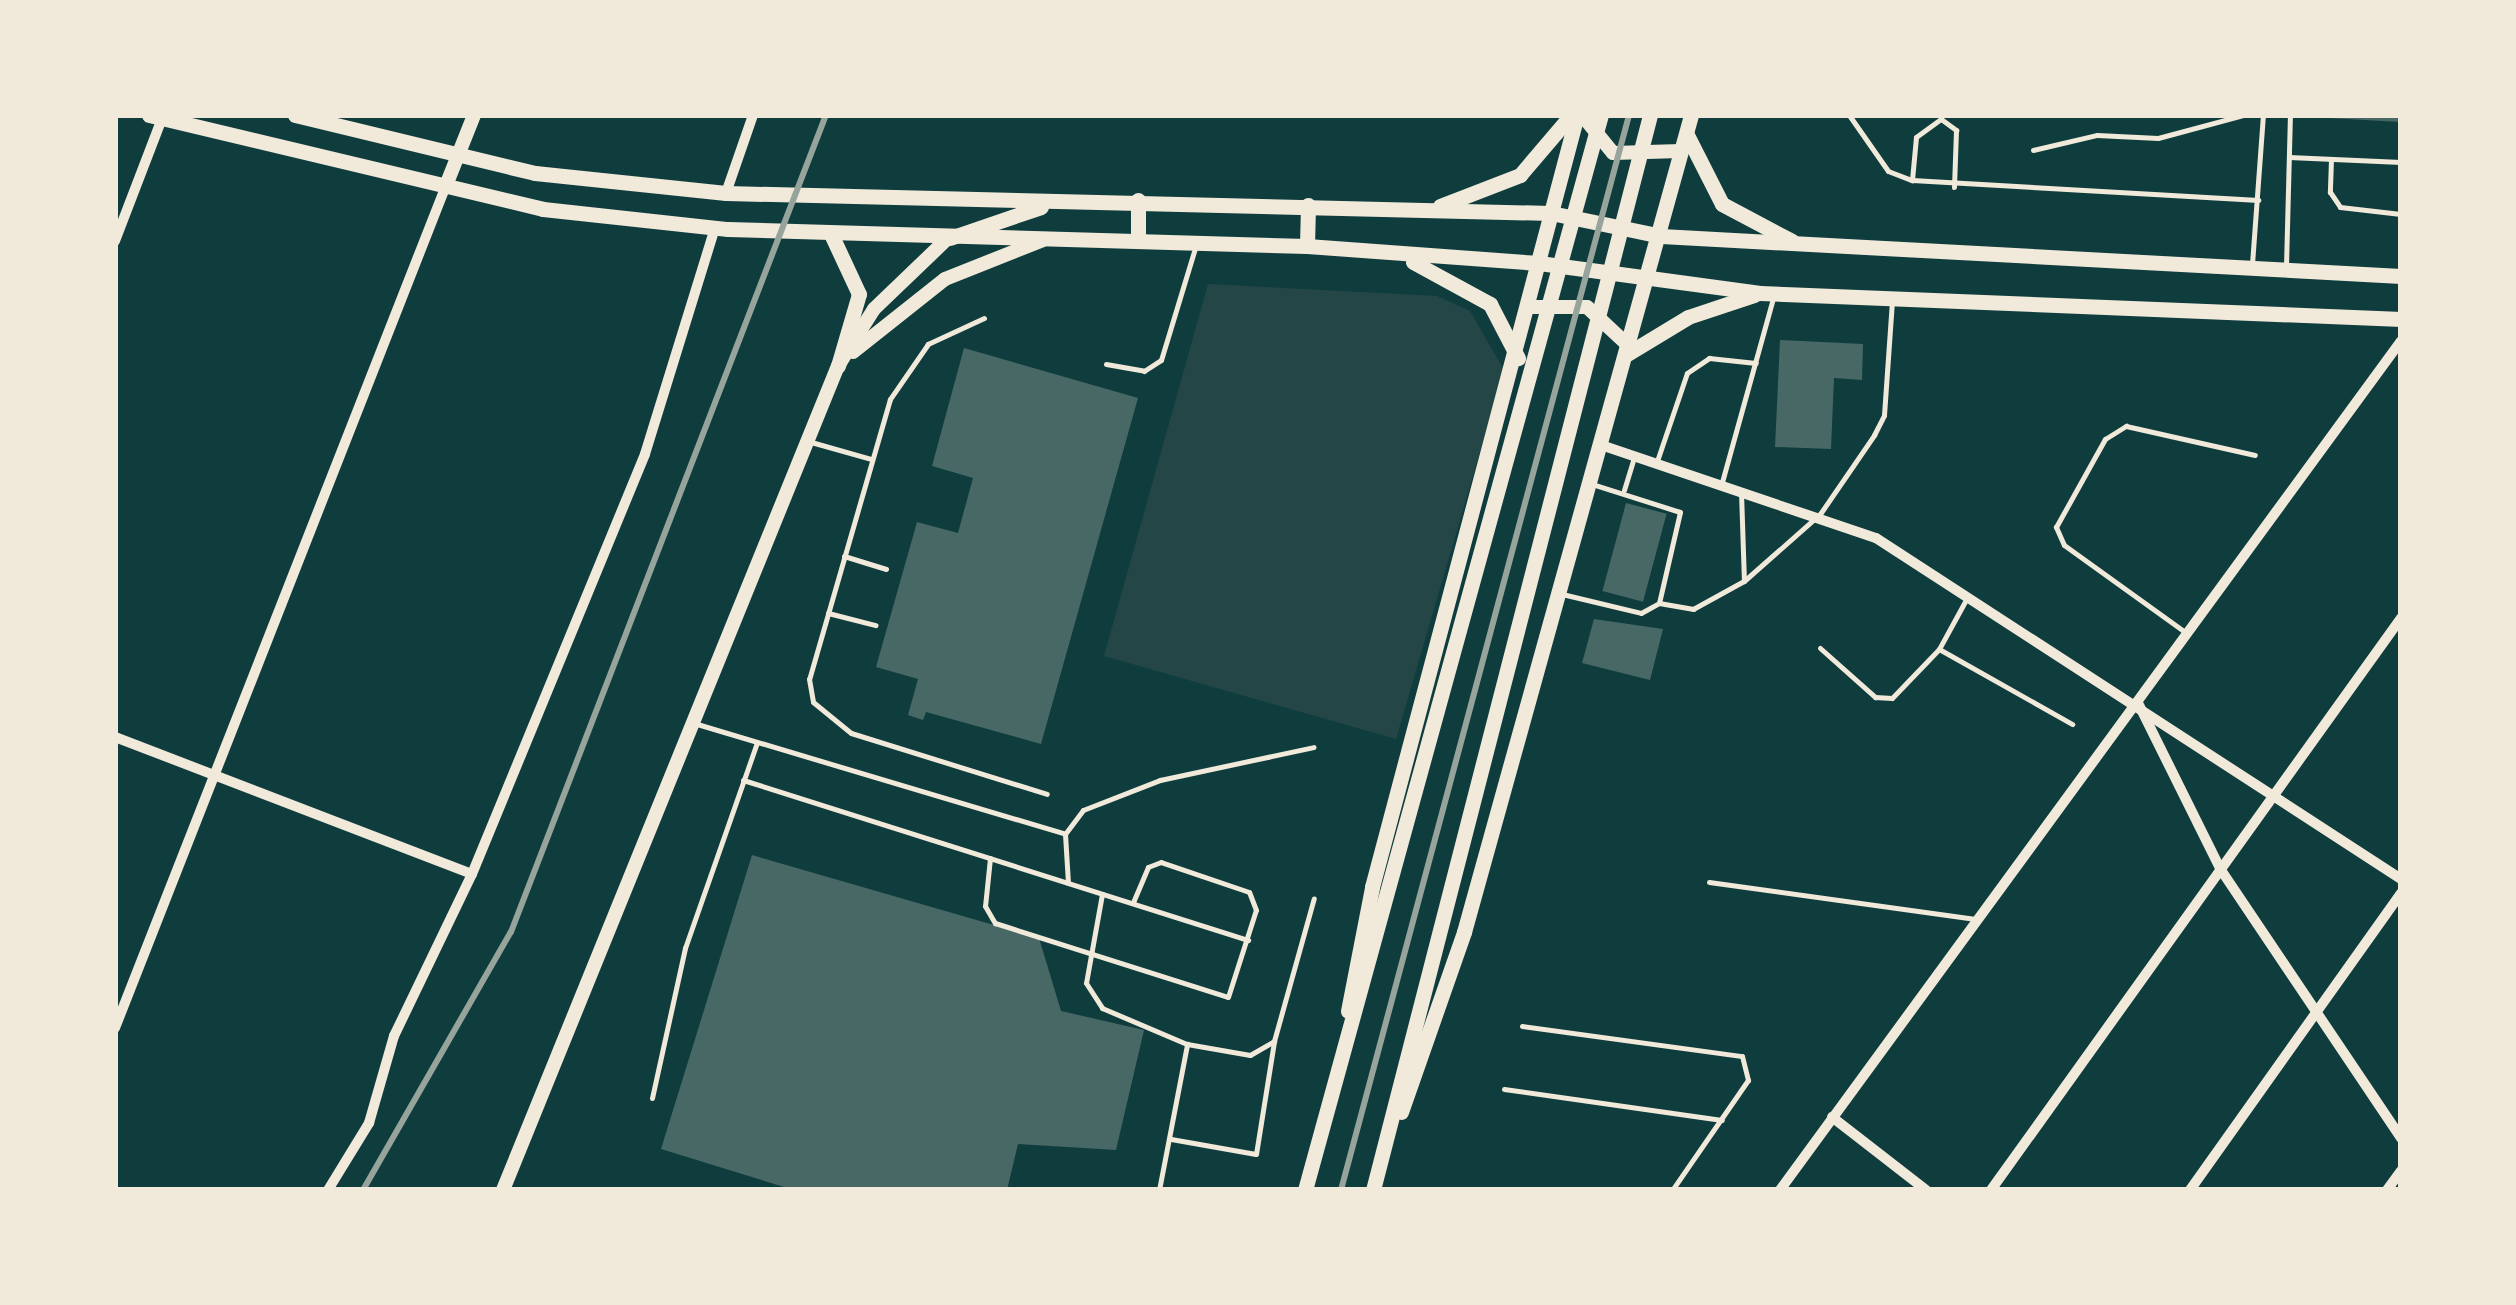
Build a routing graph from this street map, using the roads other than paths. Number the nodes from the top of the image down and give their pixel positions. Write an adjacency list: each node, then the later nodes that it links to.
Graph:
1 (295, 115): 15 (main road)
2 (474, 115): 15 (main road)
3 (753, 115): 22 (street)
4 (1577, 115): 14 (main road); 27 (main road); 28 (main road)
5 (1601, 115): 109 (main road)
6 (1650, 115): 116 (main road)
7 (1848, 115): 19 (lane)
8 (2243, 115): 13 (lane)
9 (2263, 115): 25 (lane)
10 (2290, 115): 16 (lane)
11 (158, 116): 21 (main road); 36 (street)
12 (1689, 123): 14 (main road); 39 (main road)
13 (2033, 150)
14 (1682, 151): 32 (main road)
15 (458, 155): 21 (main road); 22 (main road)
16 (2289, 157): 17 (lane); 43 (lane)
17 (2330, 159): 18 (lane); 29 (lane)
18 (2401, 162)
19 (1912, 180): 20 (lane); 20 (lane)
20 (1954, 187): 25 (lane)
21 (444, 188): 30 (main road); 86 (street)
22 (726, 192): 23 (main road)
23 (1085, 200): 24 (main road); 34 (main road)
24 (1138, 200): 26 (main road); 33 (main road)
25 (2258, 200): 42 (lane)
26 (1308, 205): 27 (main road); 38 (main road)
27 (1415, 212): 28 (main road)
28 (1551, 212): 32 (main road); 41 (main road)
29 (2401, 214)
30 (715, 228): 31 (main road); 93 (street)
31 (831, 234): 34 (main road); 56 (main road)
32 (1661, 236): 39 (main road); 45 (main road)
33 (1138, 239): 35 (main road); 37 (main road)
34 (946, 240): 35 (main road); 56 (main road)
35 (1043, 240): 56 (main road)
36 (115, 241)
37 (1197, 242): 38 (main road); 54 (lane)
38 (1308, 246): 40 (main road)
39 (1802, 246): 42 (main road)
40 (1394, 256): 41 (main road); 53 (main road)
41 (1539, 263): 45 (main road); 48 (main road)
42 (2252, 264): 43 (main road)
43 (2286, 266): 44 (main road)
44 (2401, 276)
45 (1648, 280): 47 (main road); 52 (main road)
46 (1892, 292): 47 (main road); 50 (main road); 67 (lane)
47 (1767, 293): 52 (main road); 55 (lane)
48 (1529, 307): 52 (main road); 53 (main road)
49 (984, 318): 61 (lane)
50 (2401, 319)
51 (2401, 340): 77 (street)
52 (1628, 350): 58 (main road)
53 (1518, 358): 109 (main road)
54 (1106, 364)
55 (1756, 364): 62 (lane); 63 (lane)
56 (838, 366): 57 (main road)
57 (808, 441): 61 (lane); 81 (main road)
58 (1601, 445): 59 (street); 64 (main road)
59 (1635, 455): 62 (street); 66 (lane)
60 (2256, 455): 77 (lane)
61 (871, 459): 68 (lane)
62 (1657, 461): 63 (street)
63 (1722, 482): 65 (street)
64 (1590, 484): 66 (lane); 71 (main road)
65 (1741, 488): 67 (street); 70 (lane)
66 (1624, 491): 73 (lane)
67 (1820, 514): 70 (lane); 72 (street)
68 (844, 556): 69 (lane); 74 (lane)
69 (886, 570)
70 (1744, 581): 73 (lane)
71 (1560, 594): 73 (lane); 116 (main road)
72 (1970, 594): 79 (lane); 80 (street)
73 (1659, 603)
74 (828, 614): 76 (lane); 88 (lane)
75 (2401, 618): 89 (street)
76 (875, 626)
77 (2185, 632): 80 (street)
78 (1820, 648): 79 (lane)
79 (1939, 649): 82 (lane)
80 (2136, 699): 89 (street); 92 (street); 101 (street)
81 (696, 724): 84 (lane); 119 (main road)
82 (2072, 724)
83 (115, 737): 86 (street)
84 (756, 742): 87 (lane); 90 (lane)
85 (1314, 747): 90 (lane)
86 (214, 775): 93 (street); 106 (street)
87 (743, 780): 91 (lane); 111 (lane)
88 (1048, 794)
89 (2278, 794): 92 (street); 94 (street)
90 (1065, 834): 96 (lane)
91 (990, 858): 96 (lane); 103 (lane)
92 (2221, 870): 104 (street); 126 (street)
93 (472, 874): 118 (street)
94 (2401, 879)
95 (1708, 882): 101 (lane)
96 (1068, 883): 98 (lane)
97 (2401, 893): 104 (street)
98 (1102, 894): 100 (lane); 103 (lane)
99 (1314, 898): 107 (lane)
100 (1133, 902): 102 (lane); 102 (lane)
101 (1976, 919): 112 (street)
102 (1248, 940): 103 (lane)
103 (1089, 956): 108 (lane)
104 (2314, 1012): 114 (street); 127 (street)
105 (1522, 1026): 113 (lane)
106 (115, 1028)
107 (1274, 1041): 108 (lane); 115 (lane)
108 (1186, 1044): 115 (lane)
109 (1344, 1058): 121 (main road)
110 (1504, 1089): 113 (lane)
111 (652, 1098)
112 (1832, 1117): 124 (street); 125 (street)
113 (1722, 1120): 123 (lane)
114 (2401, 1138)
115 (1172, 1140): 120 (lane)
116 (1382, 1152): 122 (main road)
117 (2401, 1170): 128 (street)
118 (328, 1190)
119 (504, 1190)
120 (1159, 1190)
121 (1306, 1190)
122 (1372, 1190)
123 (1672, 1190)
124 (1780, 1190)
125 (1926, 1190)
126 (1991, 1190)
127 (2190, 1190)
128 (2387, 1190)

